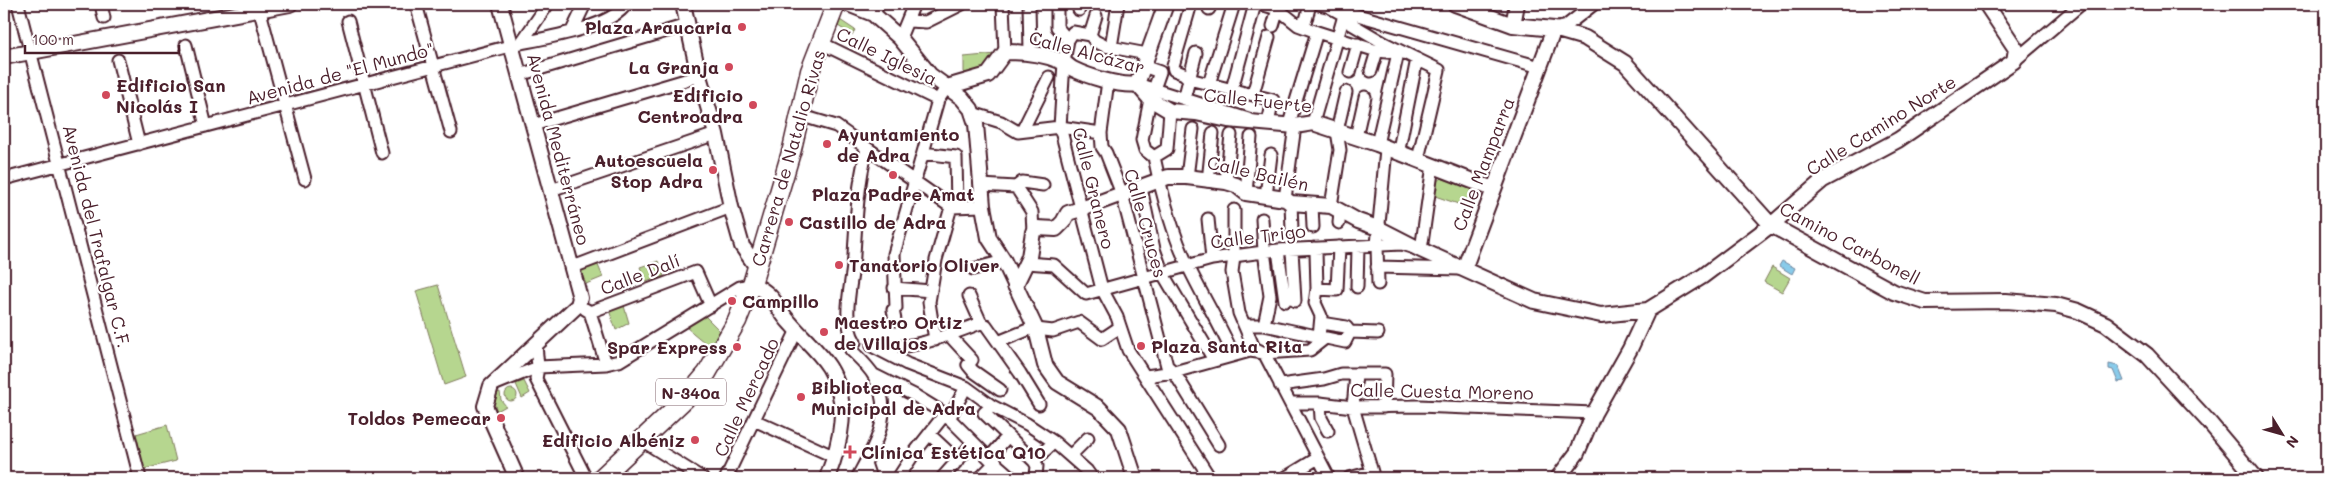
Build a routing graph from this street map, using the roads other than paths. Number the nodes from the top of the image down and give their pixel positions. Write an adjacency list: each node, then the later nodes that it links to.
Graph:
1 (18, 4): 54 (street, Avenida del Trafalgar C.F.)
2 (101, 4): 35 (street)
3 (290, 4): 29 (street)
4 (416, 4): 64 (street)
5 (548, 4): 51 (street)
6 (585, 4): 42 (street)
7 (626, 4): 42 (street, Avenida de "El Mundo")
8 (683, 4): 39 (street)
9 (836, 4): 48 (highway, Carrera de Natalio Rivas / N-340a)
10 (848, 4): 31 (street)
11 (914, 4): 37 (street)
12 (962, 4): 37 (street)
13 (1004, 4): 55 (street)
14 (1029, 4): 56 (street)
15 (1057, 4): 47 (street)
16 (1118, 4): 52 (street)
17 (1166, 4): 61 (street)
18 (1191, 4): 71 (street)
19 (1234, 4): 74 (street)
20 (1255, 4): 77 (street)
21 (1260, 4): 32 (street)
22 (1310, 4): 40 (street)
23 (1455, 4): 38 (street, Camino Carbonell)
24 (1518, 4): 38 (street)
25 (1594, 4): 41 (street)
26 (1986, 4): 62 (street)
27 (2080, 4): 62 (street)
28 (1325, 6): 33 (street)
29 (259, 7): 54 (street); 84 (street)
30 (504, 8): 51 (street, Avenida Mediterráneo)
31 (876, 9): 46 (street)
32 (1278, 9): 40 (street); 80 (street)
33 (1345, 10): 45 (street); 58 (street); 65 (street)
34 (1096, 16): 44 (street)
35 (104, 18)
36 (348, 20): 75 (street)
37 (909, 21): 46 (street)
38 (1513, 24): 41 (street, Camino Carbonell)
39 (687, 25): 68 (street); 69 (street)
40 (1298, 25): 43 (street)
41 (1554, 29): 65 (street, Calle Mamparra); 140 (street, Camino Carbonell)
42 (572, 31): 51 (street, Avenida de "El Mundo")
43 (1317, 32): 45 (street); 91 (street)
44 (1090, 35): 47 (street); 52 (street)
45 (1337, 37): 49 (street); 89 (street)
46 (900, 38): 76 (street)
47 (1068, 40): 63 (street, Calle Granero)
48 (821, 43): 83 (street, Calle Iglesia); 87 (highway, Carrera de Natalio Rivas / N-340a)
49 (1358, 44): 53 (street); 67 (street)
50 (186, 45): 92 (street)
51 (516, 45): 64 (street, Avenida de "El Mundo"); 68 (street, Avenida Mediterráneo)
52 (1111, 47): 61 (street)
53 (1378, 51): 58 (street); 66 (street)
54 (31, 52): 59 (street); 112 (street, Avenida del Trafalgar C.F.)
55 (1005, 52): 56 (street, Calle Alcázar); 76 (street, Calle Alcázar)
56 (1030, 52): 63 (street, Calle Alcázar)
57 (1196, 53): 71 (street)
58 (1408, 56): 106 (street); 106 (street); 111 (street)
59 (4, 57)
60 (118, 60): 104 (street)
61 (1145, 60): 73 (street); 79 (street)
62 (2014, 61): 140 (street, Calle Camino Norte)
63 (1064, 62): 72 (street, Calle Alcázar); 93 (street, Calle Granero)
64 (433, 67): 75 (street, Avenida de "El Mundo"); 97 (street)
65 (1540, 67): 125 (street, Calle Mamparra)
66 (1371, 71)
67 (1350, 72)
68 (519, 75): 90 (street, Avenida Mediterráneo)
69 (699, 76): 90 (street); 100 (street)
70 (1049, 78): 95 (street)
71 (1189, 79): 74 (street); 82 (street)
72 (1108, 81): 73 (street, Calle Alcázar); 98 (street, Calle Cruces)
73 (1137, 84): 79 (street, Calle Fuerte)
74 (1209, 84): 77 (street)
75 (363, 85): 84 (street, Avenida de "El Mundo"); 107 (street)
76 (947, 87): 83 (street, Calle Iglesia); 86 (street)
77 (1232, 89): 80 (street)
78 (1346, 92): 96 (street)
79 (1152, 94): 82 (street, Calle Alcázar); 85 (street, Calle Fuerte); 110 (street)
80 (1253, 94): 88 (street)
81 (1365, 97): 103 (street)
82 (1184, 99): 88 (street, Calle Alcázar)
83 (938, 100): 108 (street, Calle Iglesia)
84 (286, 106): 92 (street, Avenida de "El Mundo"); 116 (street)
85 (1170, 111): 88 (street, Calle Fuerte); 110 (street)
86 (972, 113): 95 (street); 122 (street)
87 (800, 115): 105 (street); 157 (highway, Carrera de Natalio Rivas / N-340a)
88 (1261, 122): 91 (street, Calle Fuerte)
89 (1313, 123): 91 (street, Calle Fuerte); 96 (street, Calle Fuerte)
90 (533, 125): 126 (street, Avenida Mediterráneo)
91 (1292, 125): 130 (street)
92 (206, 126): 104 (street, Avenida de "El Mundo")
93 (1060, 127): 95 (street); 98 (street); 135 (street, Calle Granero)
94 (1193, 129): 114 (street)
95 (1022, 131)
96 (1336, 131): 103 (street, Calle Fuerte); 137 (street)
97 (451, 132)
98 (1101, 133): 128 (street, Calle Cruces)
99 (1213, 133): 119 (street)
100 (716, 134): 126 (street); 133 (street)
101 (1231, 135): 120 (street)
102 (1251, 137): 127 (street)
103 (1356, 137): 106 (street, Calle Fuerte)
104 (139, 144): 112 (street, Avenida de "El Mundo")
105 (867, 148): 117 (street); 193 (street)
106 (1387, 149): 111 (street, Calle Fuerte); 142 (street)
107 (382, 153)
108 (923, 153): 117 (street, Calle Iglesia); 134 (street)
109 (1271, 155): 129 (street)
110 (1154, 157): 118 (street)
111 (1418, 159): 113 (street, Calle Fuerte)
112 (60, 165): 115 (street, Avenida de "El Mundo"); 236 (street, Avenida del Trafalgar C.F.)
113 (1434, 165): 125 (street, Calle Fuerte); 151 (street)
114 (1187, 176): 118 (street, Calle Bailén); 119 (street, Calle Bailén)
115 (4, 179)
116 (305, 179)
117 (914, 181): 134 (street); 169 (street, Calle Iglesia)
118 (1159, 181): 124 (street, Calle Bailén); 158 (street)
119 (1208, 181): 120 (street, Calle Bailén)
120 (1226, 182): 127 (street, Calle Bailén)
121 (1043, 184): 123 (street)
122 (981, 185): 123 (street); 132 (street)
123 (1016, 187): 144 (street)
124 (1141, 188): 128 (street, Calle Bailén); 163 (street)
125 (1493, 188): 161 (street, Calle Mamparra)
126 (551, 190): 159 (street, Avenida Mediterráneo)
127 (1246, 193): 129 (street, Calle Bailén)
128 (1122, 194): 135 (street, Calle Bailén); 164 (street, Calle Cruces)
129 (1266, 196): 130 (street, Calle Bailén)
130 (1288, 201): 131 (street, Calle Bailén); 143 (street)
131 (1312, 205): 137 (street, Calle Bailén); 141 (street)
132 (983, 206): 134 (street); 155 (street)
133 (731, 207): 157 (street); 159 (street)
134 (954, 207): 172 (street)
135 (1082, 209): 144 (street, Calle Bailén); 170 (street, Calle Granero)
136 (1234, 210): 153 (street)
137 (1337, 213): 142 (street, Calle Bailén)
138 (1208, 219): 154 (street)
139 (1262, 219): 152 (street)
140 (1771, 225): 179 (street, Calle Camino Norte); 255 (street, Camino Carbonell)
141 (1313, 227)
142 (1378, 228): 145 (street); 151 (street, Calle Bailén)
143 (1292, 230)
144 (1033, 232): 156 (street)
145 (1376, 245): 147 (street, Calle Trigo); 151 (street, Calle Trigo); 160 (street)
146 (1339, 247): 147 (street, Calle Trigo); 148 (street, Calle Trigo); 171 (street)
147 (1358, 247): 168 (street)
148 (1314, 248): 150 (street, Calle Trigo); 171 (street)
149 (1278, 250): 150 (street, Calle Trigo); 152 (street, Calle Trigo); 174 (street)
150 (1292, 250): 174 (street)
151 (1421, 250): 161 (street)
152 (1264, 252): 153 (street, Calle Trigo); 175 (street)
153 (1234, 257): 154 (street, Calle Trigo); 184 (street)
154 (1212, 259): 158 (street, Calle Trigo)
155 (1004, 261): 162 (street); 167 (street)
156 (1026, 263): 167 (street); 170 (street, Calle Trigo)
157 (756, 266): 165 (highway, Carrera de Natalio Rivas / N-340a)
158 (1188, 266): 163 (street, Calle Trigo); 198 (street)
159 (573, 267): 178 (street, Avenida Mediterráneo)
160 (1377, 267): 161 (street); 166 (street)
161 (1464, 268): 179 (street)
162 (973, 269)
163 (1163, 274): 164 (street, Calle Trigo); 199 (street)
164 (1144, 277): 170 (street, Calle Trigo); 202 (street, Calle Cruces)
165 (752, 284): 177 (street); 187 (street); 223 (highway, N-340a)
166 (1378, 284)
167 (1015, 286): 186 (street)
168 (1356, 287)
169 (894, 288): 172 (street); 180 (street, Calle Iglesia)
170 (1102, 289): 181 (street, Calle Granero)
171 (1317, 289): 176 (street)
172 (931, 291): 192 (street)
173 (969, 296): 182 (street)
174 (1290, 301): 175 (street); 176 (street)
175 (1269, 302): 185 (street)
176 (1315, 303): 183 (street)
177 (711, 306): 178 (street, Calle Dalí); 200 (street)
178 (584, 309): 195 (street); 200 (street, Avenida Mediterráneo)
179 (1648, 310): 215 (street)
180 (895, 320)
181 (1118, 322): 186 (street); 205 (street, Calle Granero)
182 (981, 323): 190 (street); 194 (street)
183 (1321, 323): 188 (street); 191 (street)
184 (1245, 325): 185 (street); 197 (street)
185 (1264, 325): 191 (street)
186 (1036, 328): 194 (street); 249 (street)
187 (797, 330): 217 (street, Calle Mercado); 228 (street)
188 (1350, 332): 189 (street); 191 (street)
189 (1378, 333)
190 (949, 335): 192 (street); 209 (street)
191 (1321, 338): 197 (street)
192 (935, 340): 196 (street)
193 (855, 342): 196 (street); 203 (street)
194 (998, 342): 218 (street)
195 (536, 345): 201 (street); 207 (street)
196 (872, 346): 208 (street)
197 (1264, 353): 198 (street); 206 (street)
198 (1234, 354): 199 (street)
199 (1214, 360): 202 (street)
200 (606, 364): 201 (street)
201 (538, 367): 207 (street); 238 (street)
202 (1174, 372): 205 (street); 226 (street, Calle Cruces)
203 (874, 375): 216 (street); 233 (street)
204 (1356, 375): 206 (street); 213 (street); 214 (street)
205 (1146, 376): 250 (street, Calle Granero)
206 (1280, 385): 210 (street)
207 (490, 386): 237 (street)
208 (966, 387): 212 (street); 216 (street)
209 (1000, 390)
210 (1290, 402): 211 (street, Calle Cuesta Moreno); 229 (street)
211 (1320, 403): 213 (street, Calle Cuesta Moreno); 219 (street)
212 (992, 406): 218 (street); 221 (street)
213 (1353, 407): 214 (street, Calle Cuesta Moreno); 253 (street)
214 (1384, 407): 215 (street, Calle Cuesta Moreno)
215 (1594, 413): 254 (street)
216 (947, 417): 220 (street); 225 (street)
217 (754, 420): 228 (street); 241 (street, Calle Mercado)
218 (1027, 424): 224 (street)
219 (1328, 431)
220 (929, 434): 231 (street); 245 (street)
221 (1008, 436): 230 (street); 232 (street)
222 (1088, 438): 227 (street)
223 (643, 441): 239 (highway, N-340a); 240 (street)
224 (1054, 442): 227 (street); 232 (street)
225 (973, 443): 230 (street); 231 (street)
226 (1219, 445)
227 (1070, 456): 235 (street)
228 (835, 457): 242 (street)
229 (1318, 458): 251 (street); 252 (street)
230 (992, 460): 246 (street); 247 (street)
231 (958, 461): 234 (street)
232 (1034, 461): 248 (street)
233 (866, 463): 243 (street); 244 (street)
234 (948, 477)
235 (1090, 477)
236 (140, 478)
237 (517, 478)
238 (586, 478)
239 (601, 478)
240 (702, 478)
241 (726, 478)
242 (827, 478)
243 (857, 478)
244 (870, 478)
245 (898, 478)
246 (980, 478)
247 (1012, 478)
248 (1038, 478)
249 (1135, 478)
250 (1210, 478)
251 (1285, 478)
252 (1329, 478)
253 (1349, 478)
254 (1558, 478)
255 (2256, 478)

